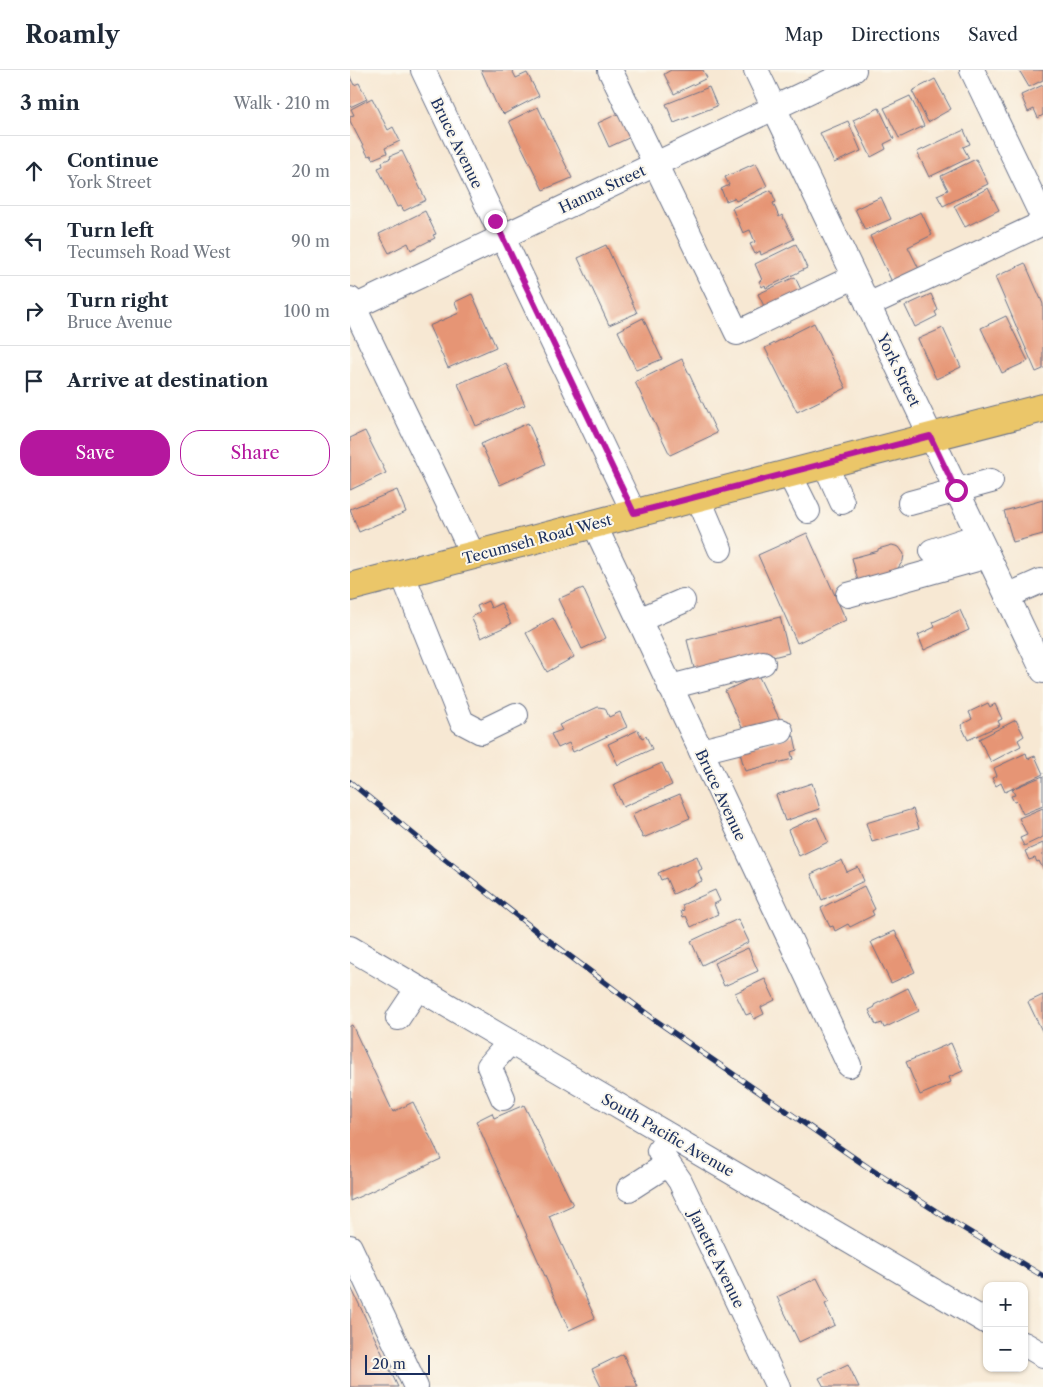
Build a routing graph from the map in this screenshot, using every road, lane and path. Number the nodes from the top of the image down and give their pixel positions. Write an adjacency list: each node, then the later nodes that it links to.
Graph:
1 (423, 70): 10 (street, Bruce Avenue)
2 (610, 70): 7 (street)
3 (756, 70): 6 (street, York Street)
4 (854, 70): 6 (street, Hanna Street)
5 (972, 70): 8 (street)
6 (774, 108): 7 (street, Hanna Street); 11 (street, York Street)
7 (655, 164): 10 (street, Hanna Street); 11 (street)
8 (1043, 218)
9 (1043, 223): 13 (street)
10 (502, 236): 12 (street, Hanna Street); 24 (street, Bruce Avenue)
11 (854, 277): 13 (street, York Street)
12 (351, 305): 29 (street)
13 (868, 305): 15 (street, York Street)
14 (1043, 408): 15 (main road, Tecumseh Road West)
15 (930, 436): 16 (main road, Tecumseh Road West); 19 (street, York Street)
16 (825, 464): 17 (main road, Tecumseh Road West); 21 (street)
17 (789, 473): 20 (main road, Tecumseh Road West); 23 (street)
18 (991, 481): 19 (street)
19 (956, 490): 22 (street); 26 (street, York Street)
20 (698, 497): 24 (main road, Tecumseh Road West); 27 (street)
21 (842, 502)
22 (910, 503)
23 (808, 512)
24 (634, 513): 25 (main road, Tecumseh Road West)
25 (594, 524): 29 (main road, Tecumseh Road West); 36 (street, Bruce Avenue)
26 (983, 546): 28 (street); 33 (street); 34 (street, York Street)
27 (720, 549)
28 (932, 551)
29 (473, 555): 30 (main road, Tecumseh Road West)
30 (402, 573): 32 (main road, Tecumseh Road West); 40 (street)
31 (1041, 581): 34 (street)
32 (350, 587)
33 (848, 595)
34 (1007, 596): 38 (street, York Street)
35 (683, 601): 36 (street)
36 (639, 620): 39 (street, Bruce Avenue)
37 (763, 663): 39 (street)
38 (1043, 670)
39 (670, 687): 42 (street, Bruce Avenue)
40 (516, 715)
41 (781, 731): 42 (street)
42 (700, 751): 47 (street, Bruce Avenue)
43 (350, 948): 44 (street, South Pacific Avenue)
44 (418, 988): 45 (street); 46 (street, South Pacific Avenue)
45 (398, 1018)
46 (510, 1042): 48 (street); 49 (street, South Pacific Avenue)
47 (849, 1065)
48 (503, 1098)
49 (669, 1136): 50 (street, Janette Avenue); 53 (street, South Pacific Avenue)
50 (668, 1164): 51 (street); 57 (street, Janette Avenue)
51 (629, 1189)
52 (350, 1247): 56 (street)
53 (983, 1320)
54 (1028, 1346): 55 (street)
55 (1043, 1355)
56 (416, 1387)
57 (778, 1387)

